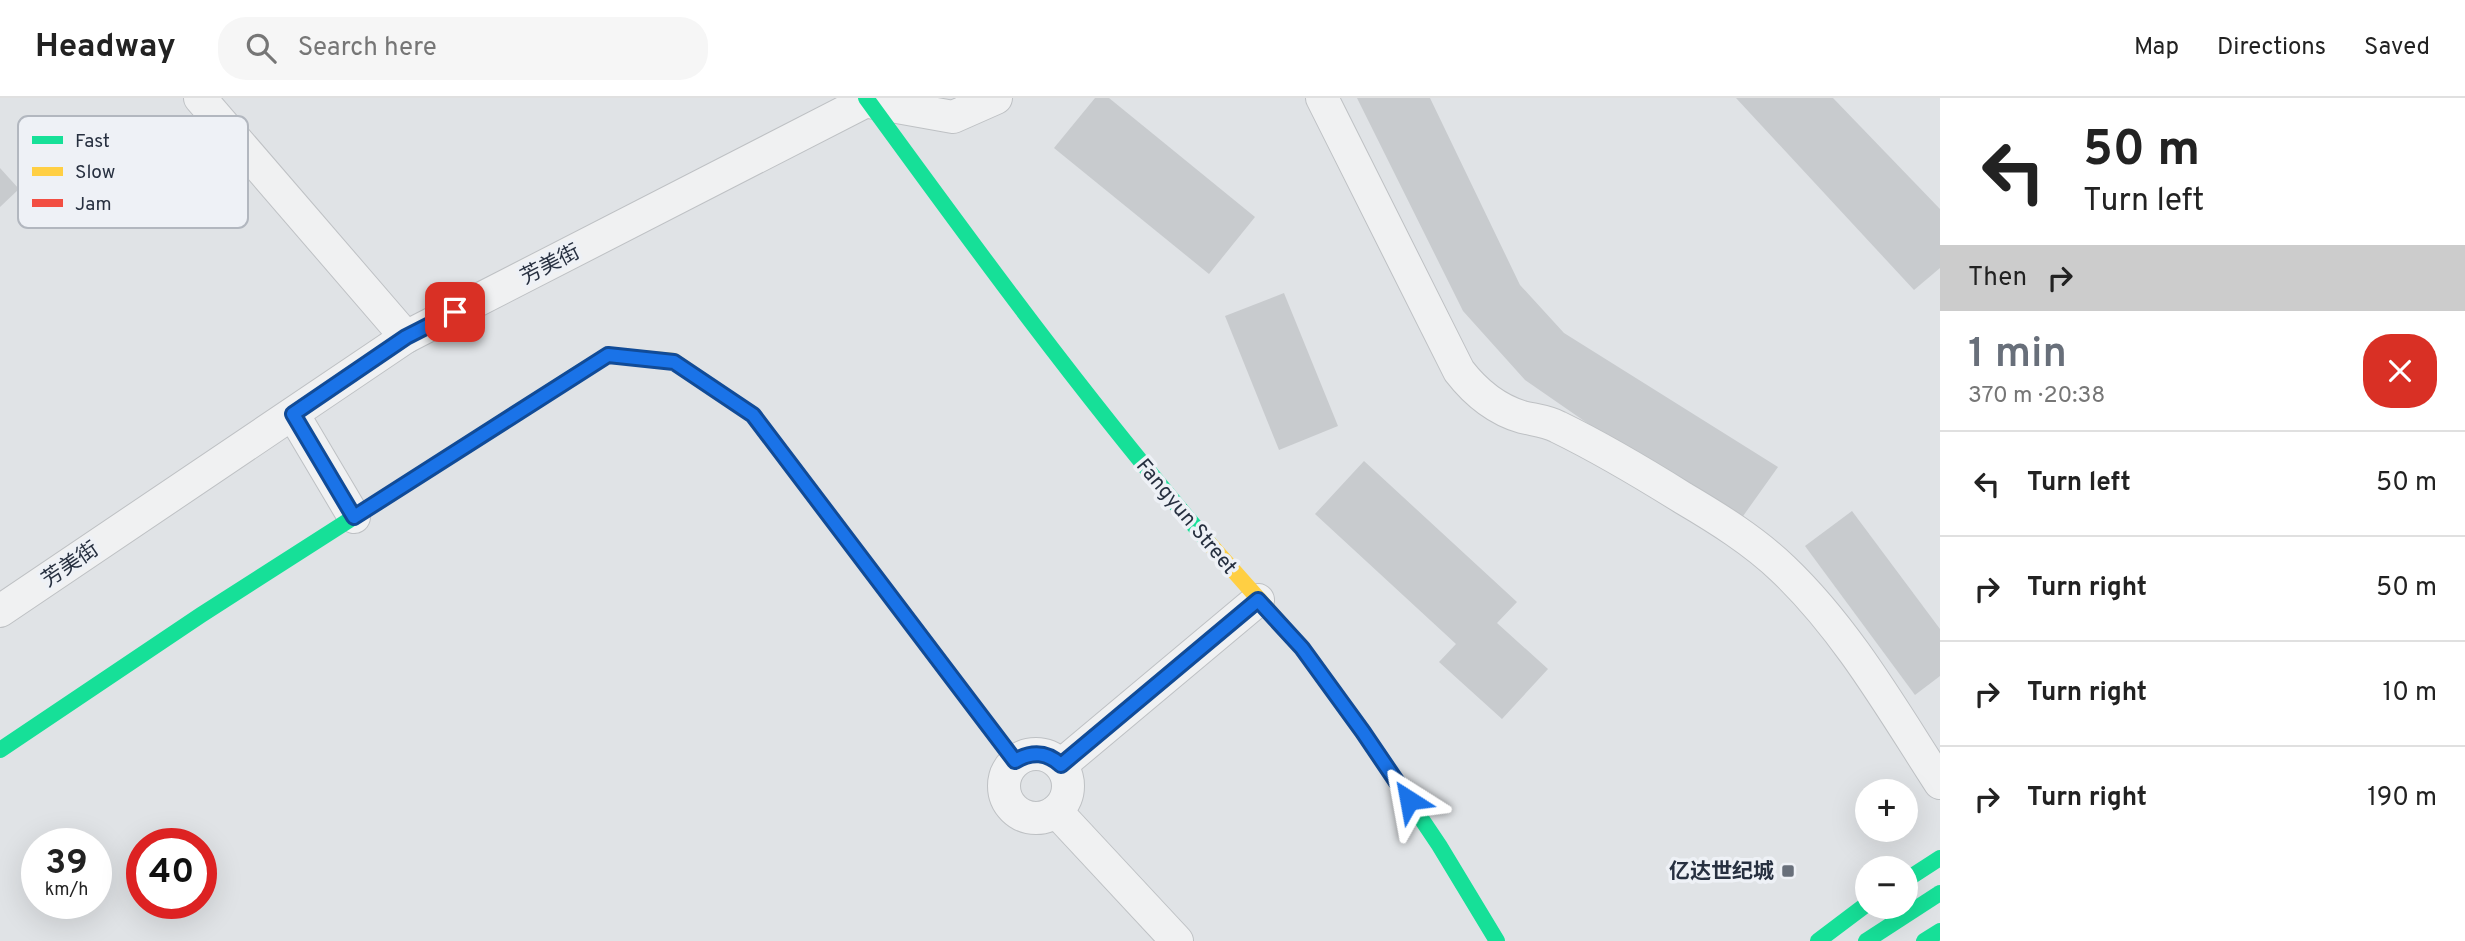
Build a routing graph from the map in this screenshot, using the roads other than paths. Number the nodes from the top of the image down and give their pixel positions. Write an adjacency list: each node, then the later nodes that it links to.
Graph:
1 (200, 98): 5 (street)
2 (996, 98): 4 (street)
3 (1322, 98): 15 (street)
4 (869, 99): 7 (street, 芳美街); 10 (main road, Fangyun Street)
5 (216, 116)
6 (248, 154): 7 (street)
7 (406, 337): 8 (street, 芳美街)
8 (293, 414): 9 (street); 11 (street, 芳美街)
9 (354, 517): 12 (main road); 13 (main road)
10 (1258, 600): 14 (street); 23 (main road, Fangyun Street)
11 (0, 611)
12 (0, 750)
13 (1015, 761): 14 (street); 16 (street)
14 (1061, 765): 16 (street)
15 (1940, 783)
16 (1056, 811): 22 (street)
17 (1940, 858): 18 (main road)
18 (1918, 872)
19 (1940, 893): 25 (main road)
20 (1855, 913): 24 (main road)
21 (1940, 931): 26 (main road)
22 (1177, 941)
23 (1497, 941)
24 (1818, 941)
25 (1866, 941)
26 (1924, 941)

